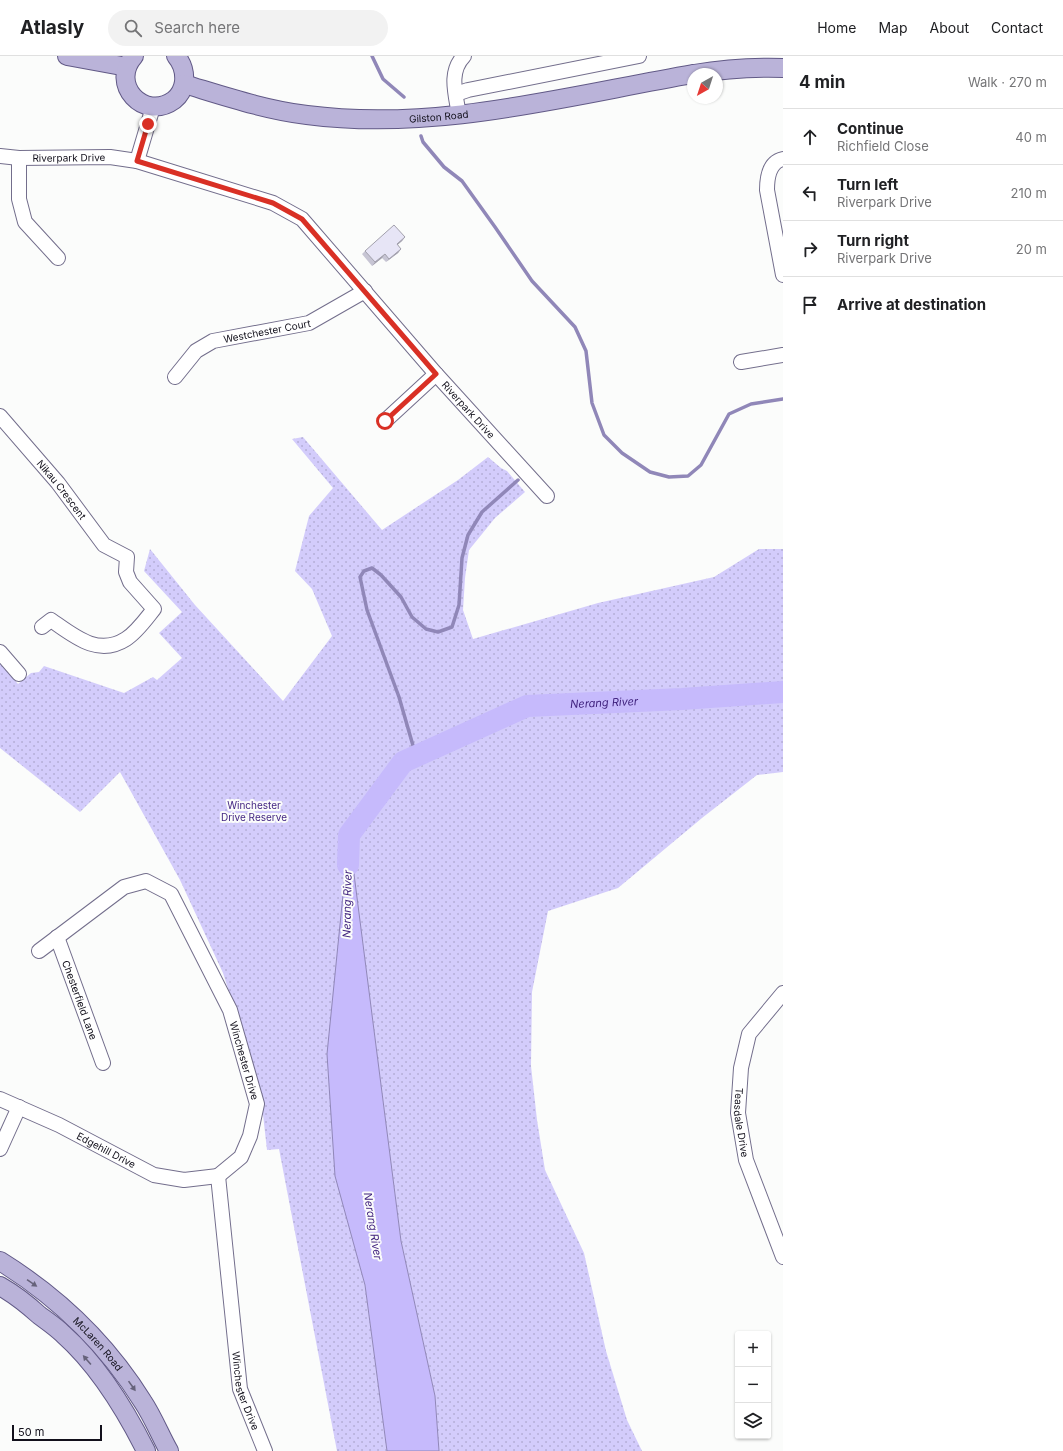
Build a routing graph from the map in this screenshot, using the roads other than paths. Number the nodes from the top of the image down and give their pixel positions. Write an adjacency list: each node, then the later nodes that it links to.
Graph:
1 (67, 56): 5 (main road)
2 (176, 56): 9 (main road)
3 (464, 56): 10 (street)
4 (639, 56): 10 (street)
5 (130, 62): 11 (main road)
6 (783, 68): 7 (main road, Gilston Road)
7 (723, 70)
8 (687, 75): 12 (main road, Gilston Road)
9 (184, 84): 11 (main road); 12 (main road, Gilston Road)
10 (456, 94): 12 (street)
11 (153, 107): 16 (street)
12 (459, 115)
13 (0, 156): 14 (street, Riverpark Drive)
14 (20, 158): 16 (street, Riverpark Drive); 17 (street)
15 (783, 159): 18 (street)
16 (137, 161): 19 (street, Riverpark Drive)
17 (58, 258)
18 (783, 275)
19 (365, 291): 22 (street, Riverpark Drive); 23 (street, Westchester Court)
20 (783, 355): 21 (street)
21 (741, 362)
22 (436, 374): 25 (street); 26 (street, Riverpark Drive)
23 (175, 377)
24 (0, 416): 27 (street, Nikau Crescent)
25 (385, 421)
26 (547, 496)
27 (42, 627)
28 (0, 652): 29 (street)
29 (19, 674)
30 (57, 937): 31 (street, Winchester Drive); 33 (street, Chesterfield Lane); 37 (street, Winchester Drive)
31 (39, 950)
32 (783, 993): 38 (street, Teasdale Drive)
33 (103, 1063)
34 (0, 1100): 35 (street, Edgehill Drive)
35 (19, 1107): 36 (street); 37 (street, Edgehill Drive)
36 (0, 1150)
37 (218, 1176): 43 (street, Winchester Drive)
38 (783, 1258)
39 (0, 1261): 42 (main road, McLaren Road, one-way to 42)
40 (0, 1286): 41 (main road, McLaren Road, one-way to 40)
41 (146, 1451)
42 (168, 1451)
43 (265, 1451)

